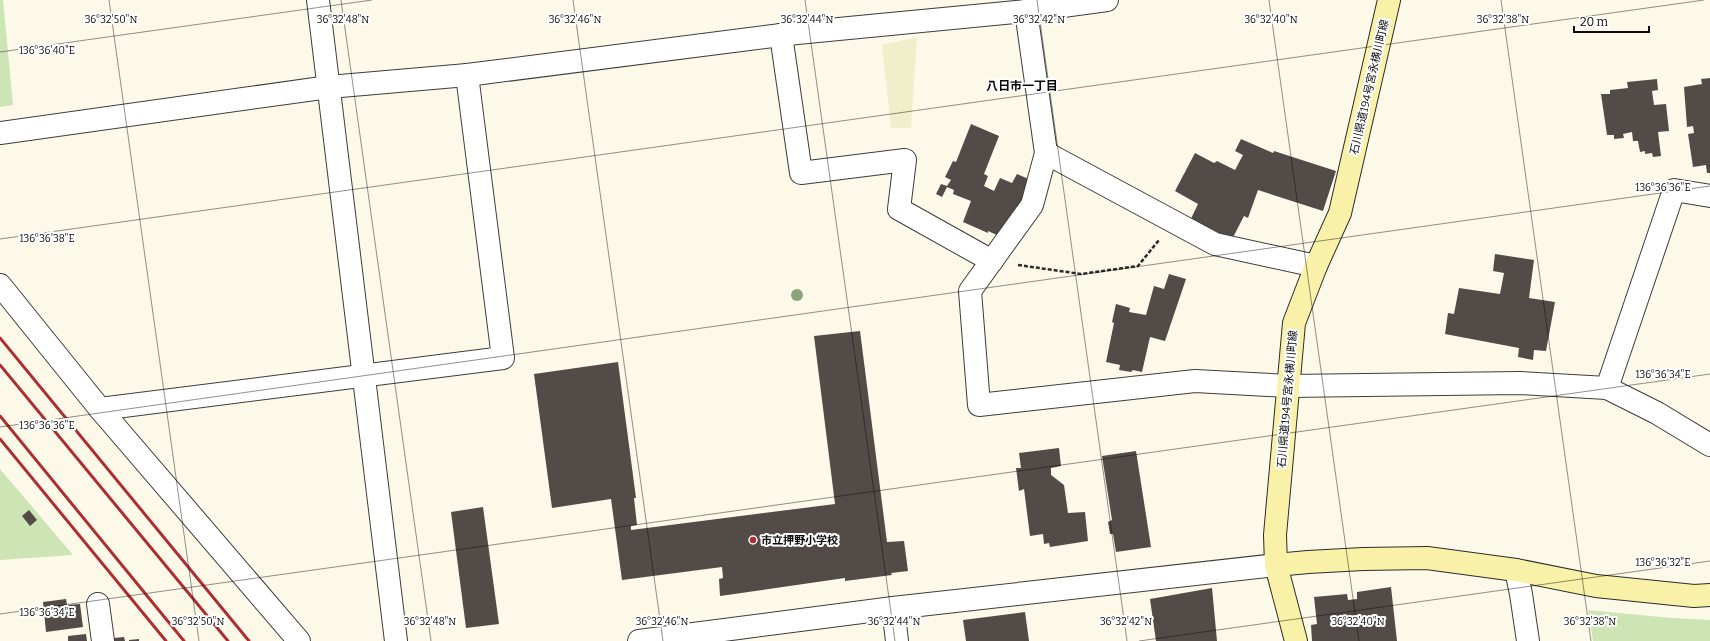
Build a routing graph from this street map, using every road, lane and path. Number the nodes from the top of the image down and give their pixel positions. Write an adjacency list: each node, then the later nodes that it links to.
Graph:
1 (318, 0): 7 (street)
2 (1107, 0): 4 (street)
3 (1389, 0): 13 (main road, 石川県道194号宮永横川町線)
4 (1026, 11): 5 (street); 9 (street)
5 (781, 34): 6 (street); 12 (street)
6 (466, 75): 7 (street); 15 (street)
7 (329, 87): 8 (street); 15 (street)
8 (0, 133)
9 (1046, 153): 11 (street); 12 (street)
10 (1710, 196): 17 (street)
11 (1174, 222): 12 (path); 13 (street)
12 (992, 261): 16 (street)
13 (1316, 266): 16 (main road, 石川県道194号宮永横川町線)
14 (0, 285): 18 (street)
15 (364, 375): 18 (street); 27 (street)
16 (1288, 386): 17 (street); 20 (main road, 石川県道194号宮永横川町線)
17 (1607, 388): 19 (street)
18 (100, 409): 26 (street)
19 (1710, 445)
20 (1276, 565): 21 (main road); 24 (street); 30 (main road, 石川県道194号宮永横川町線)
21 (1516, 570): 22 (main road); 31 (street)
22 (1710, 595)
23 (98, 604): 25 (street)
24 (893, 608): 28 (street); 29 (street)
25 (103, 641)
26 (299, 641)
27 (396, 641)
28 (639, 641)
29 (897, 641)
30 (1296, 641)
31 (1528, 641)

